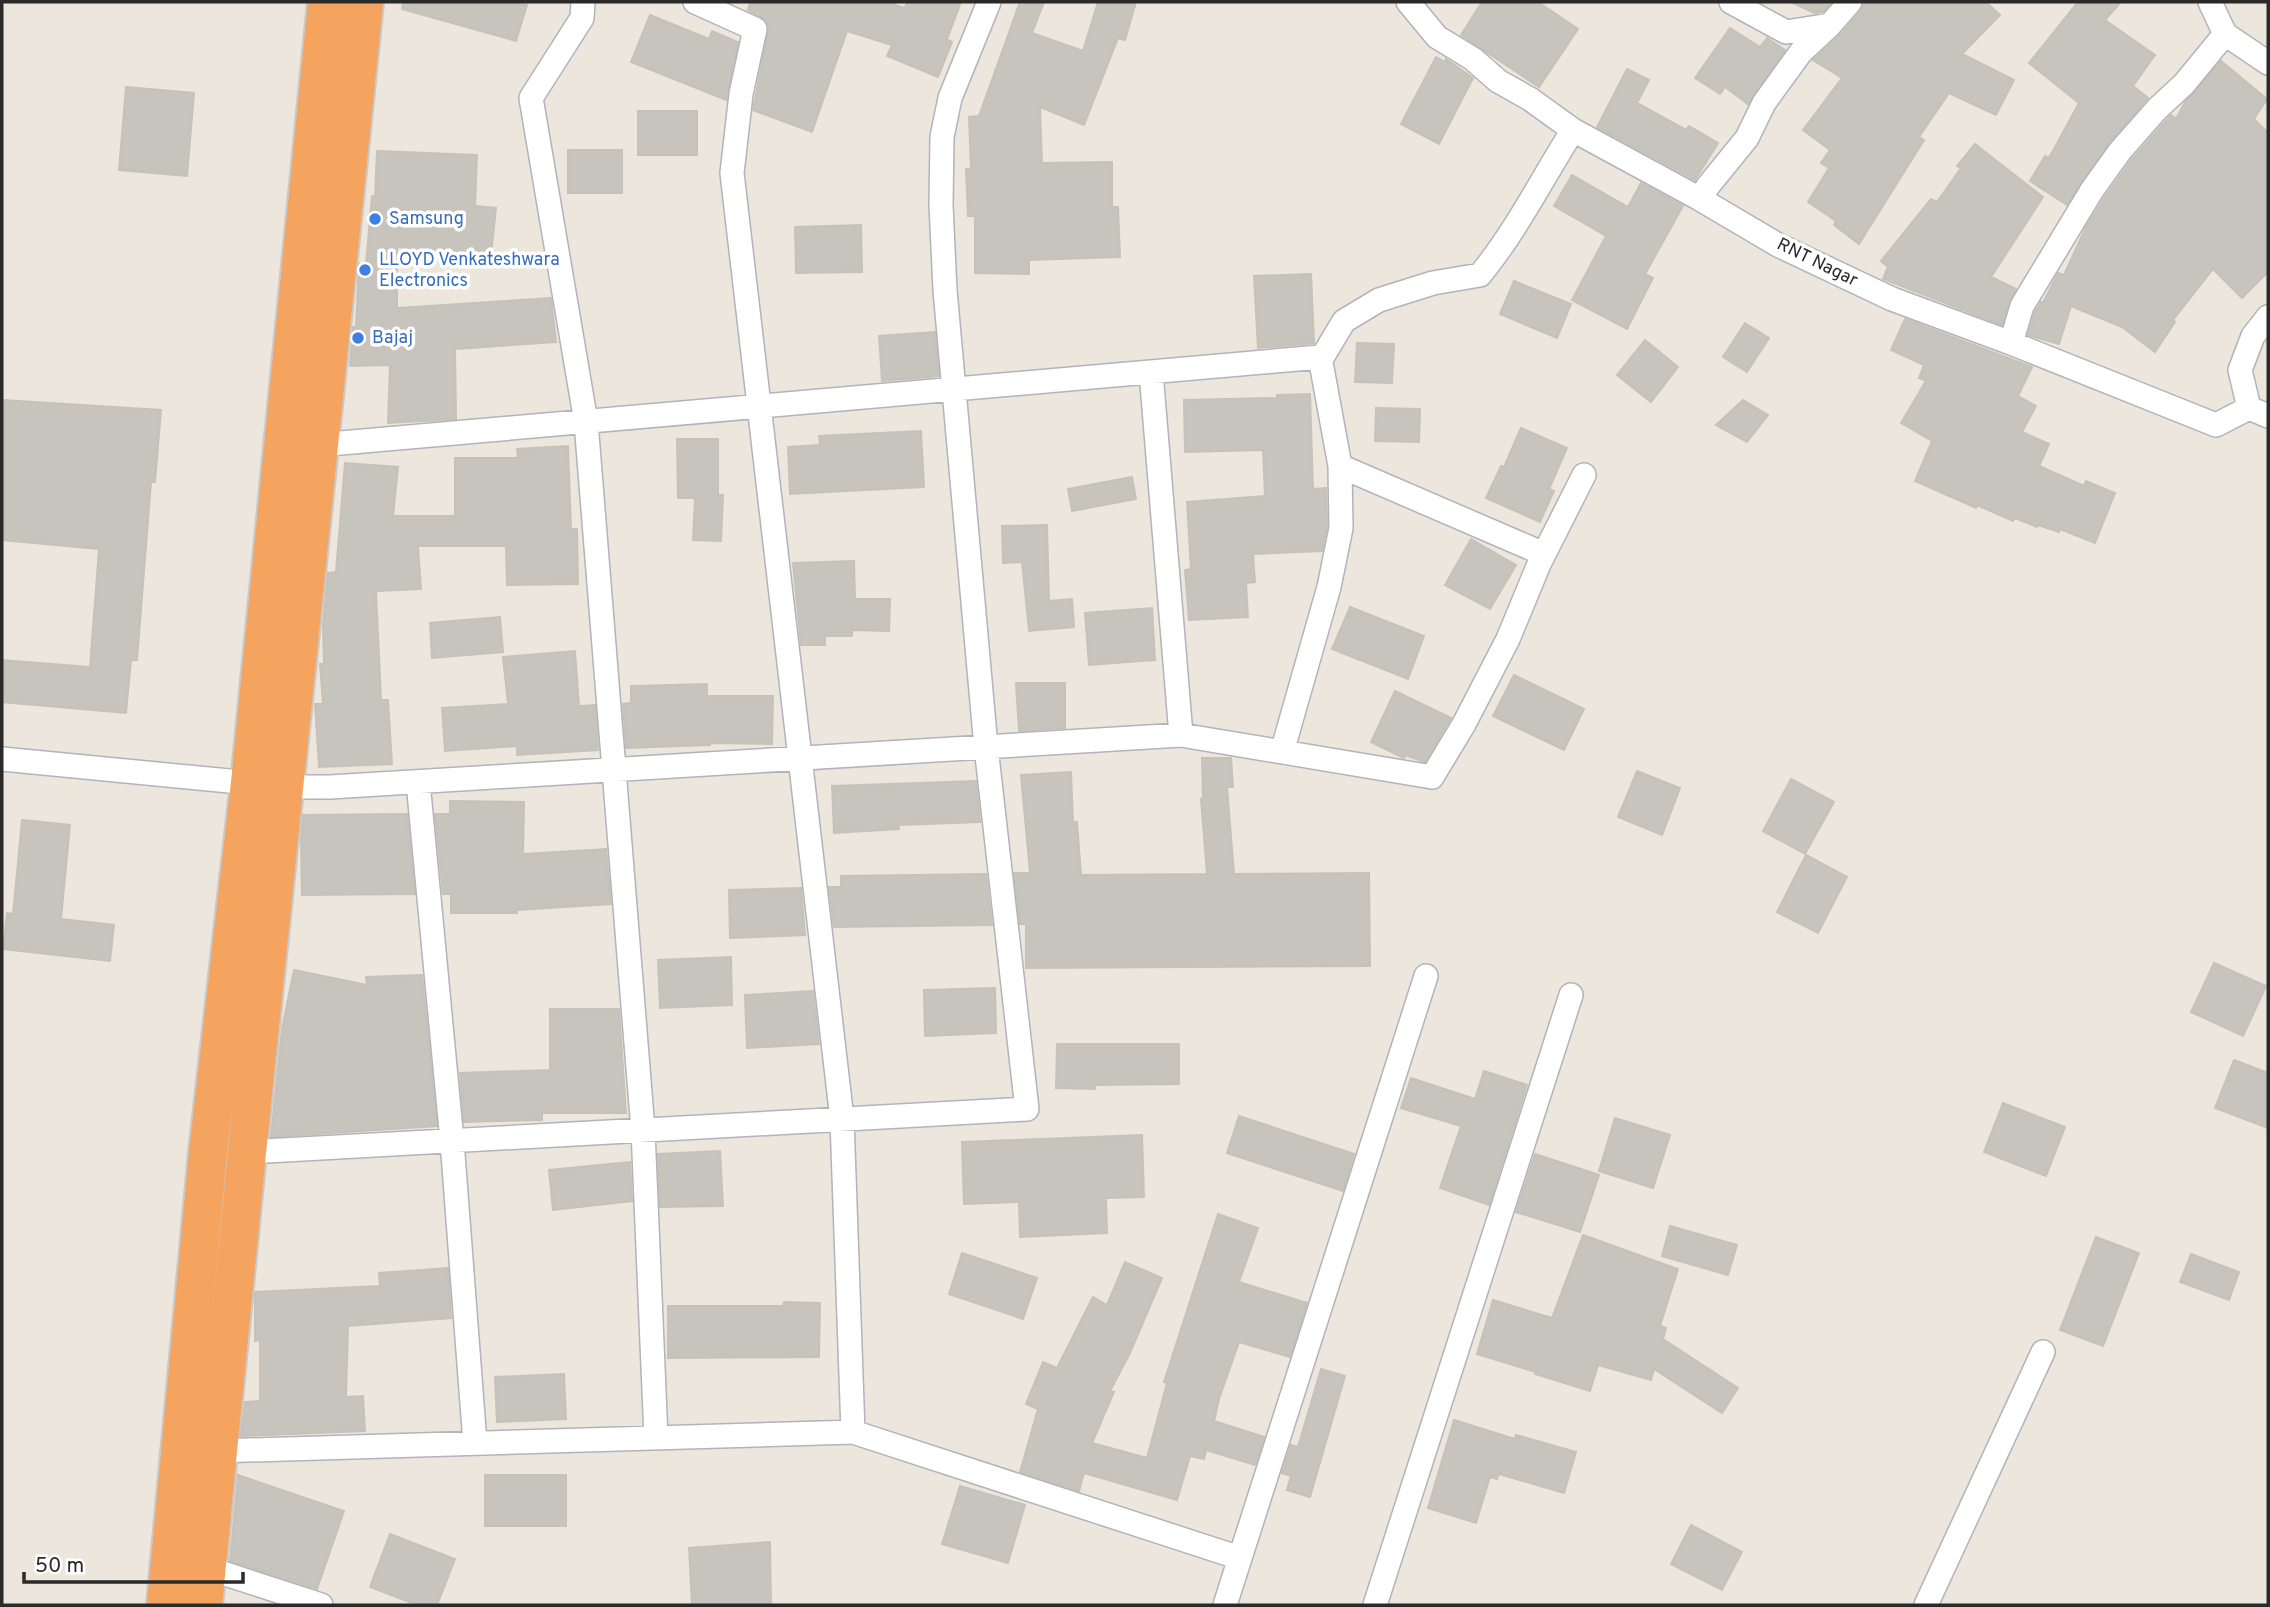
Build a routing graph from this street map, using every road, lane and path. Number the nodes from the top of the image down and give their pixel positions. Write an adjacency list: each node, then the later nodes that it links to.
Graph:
1 (325, 2): 34 (highway)
2 (364, 2): 23 (highway)
3 (583, 2): 22 (street)
4 (695, 2): 20 (street)
5 (989, 2): 19 (street)
6 (1408, 2): 13 (street, RNT Nagar)
7 (1731, 2): 10 (street)
8 (1850, 2): 10 (street)
9 (2210, 2): 11 (street)
10 (1830, 25): 14 (street)
11 (2225, 34): 12 (street); 16 (street)
12 (2268, 63)
13 (1573, 130): 14 (street, RNT Nagar); 17 (street)
14 (1700, 199): 16 (street, RNT Nagar)
15 (2268, 317): 21 (street)
16 (2011, 343): 21 (street, RNT Nagar)
17 (1320, 358): 18 (street); 24 (street)
18 (1151, 372): 19 (street); 27 (street)
19 (953, 390): 20 (street); 28 (street)
20 (759, 407): 22 (street); 31 (street)
21 (2258, 412)
22 (586, 422): 23 (street); 32 (street)
23 (318, 445): 34 (highway)
24 (1340, 466): 26 (street); 29 (street)
25 (1584, 475): 26 (street)
26 (1544, 554): 29 (street)
27 (1181, 736): 28 (street); 29 (street)
28 (986, 747): 31 (street); 37 (street)
29 (1282, 752)
30 (2, 759): 34 (street)
31 (800, 759): 32 (street); 37 (street)
32 (615, 770): 33 (street); 38 (street)
33 (418, 782): 34 (street); 39 (street)
34 (267, 785): 40 (highway); 48 (highway)
35 (1426, 976): 46 (street)
36 (1571, 995): 52 (street)
37 (842, 1119): 38 (street); 42 (street)
38 (643, 1130): 39 (street); 43 (street)
39 (452, 1141): 40 (street); 44 (street)
40 (247, 1152): 45 (highway)
41 (2043, 1352): 53 (street)
42 (853, 1432): 43 (street); 46 (street)
43 (656, 1438): 44 (street)
44 (475, 1443): 45 (street)
45 (218, 1451): 47 (highway)
46 (1240, 1558): 51 (street)
47 (207, 1568): 49 (highway); 50 (street)
48 (166, 1605)
49 (203, 1605)
50 (321, 1605)
51 (1225, 1605)
52 (1375, 1605)
53 (1926, 1605)

